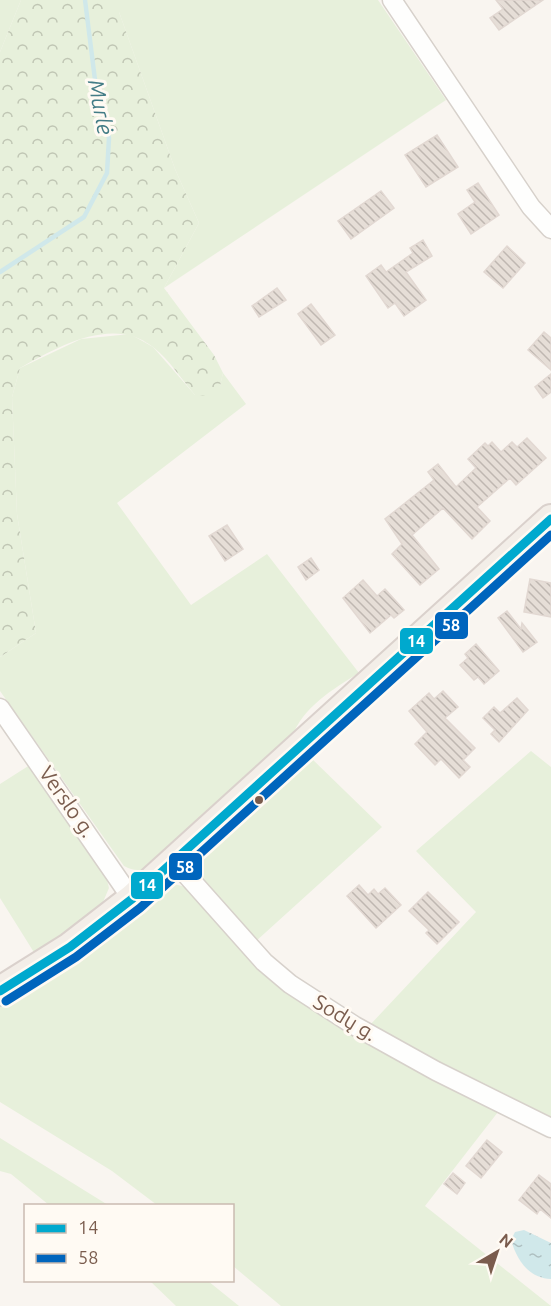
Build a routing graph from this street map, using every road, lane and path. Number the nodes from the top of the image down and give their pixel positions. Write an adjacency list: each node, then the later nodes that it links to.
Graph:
1 (392, 0): 2 (street)
2 (551, 229)
3 (551, 519): 5 (main road)
4 (0, 708): 6 (street, Verslo g.)
5 (175, 861): 6 (main road); 8 (street, Sodų g.)
6 (132, 899): 7 (main road)
7 (0, 991)
8 (551, 1128)

